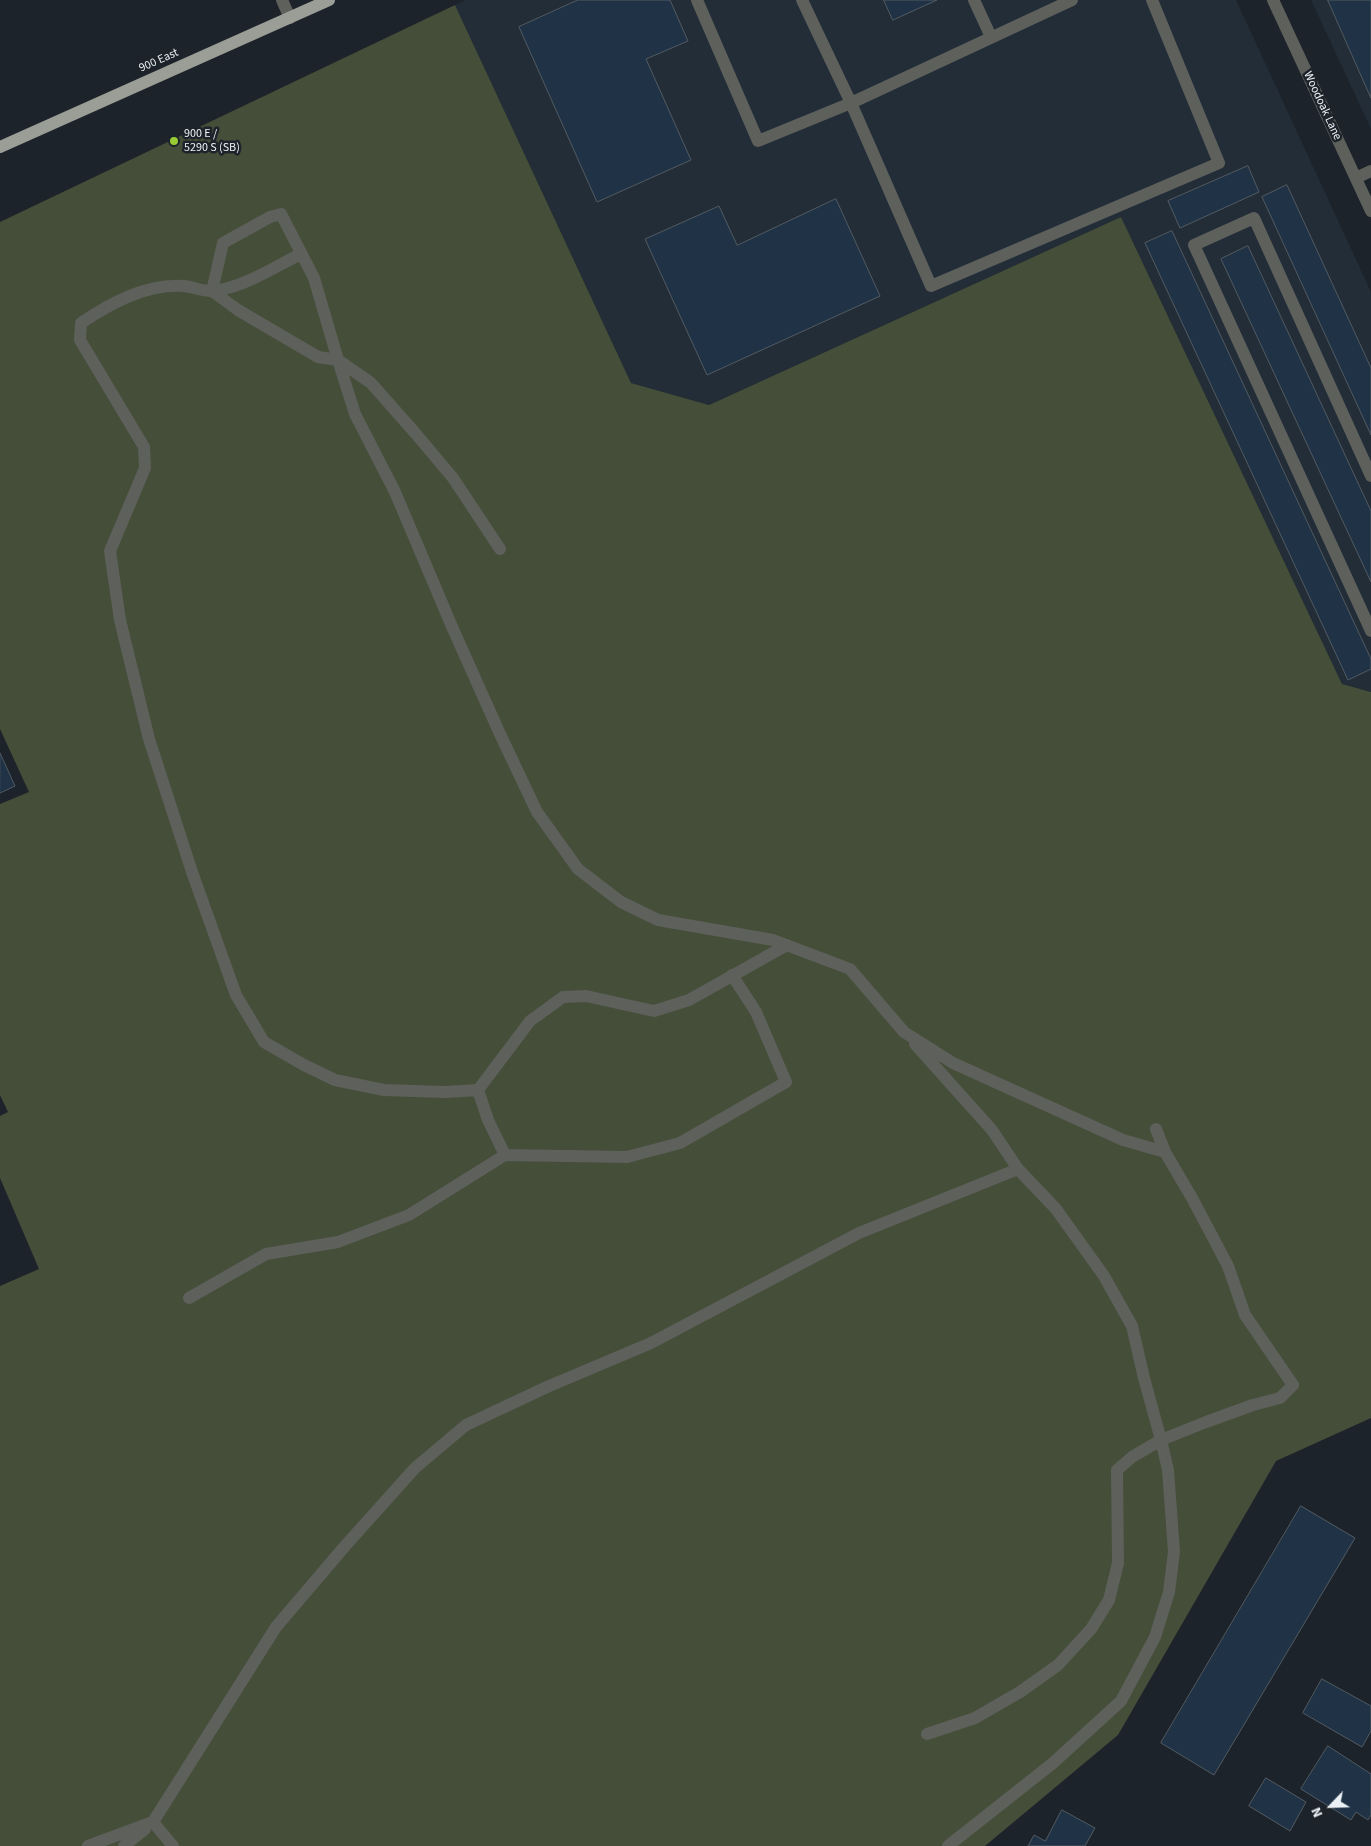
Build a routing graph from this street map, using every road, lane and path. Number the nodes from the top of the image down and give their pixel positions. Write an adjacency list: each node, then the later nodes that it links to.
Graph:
1 (282, 0): 9 (street)
2 (330, 0): 9 (main road, 900 East)
3 (697, 0): 11 (street)
4 (802, 0): 11 (street)
5 (974, 0): 10 (street)
6 (1072, 0): 10 (street)
7 (1152, 0): 11 (street)
8 (1273, 0): 14 (street, Woodoak Lane)
9 (290, 18): 12 (main road, 900 East)
10 (991, 37): 11 (street)
11 (851, 102)
12 (0, 147)
13 (1371, 171): 14 (street)
14 (1356, 178): 15 (street, Woodoak Lane)
15 (1371, 211)
16 (301, 254): 17 (street); 17 (street); 18 (street)
17 (212, 291): 18 (street); 25 (street)
18 (338, 360): 20 (street); 22 (street)
19 (1371, 476): 21 (street)
20 (500, 549)
21 (1371, 631)
22 (787, 945): 23 (street); 24 (street)
23 (732, 976): 25 (street); 28 (street)
24 (904, 1032): 27 (street); 29 (street)
25 (478, 1090): 28 (street)
26 (1156, 1129): 27 (street)
27 (1165, 1152): 31 (street)
28 (505, 1155): 30 (street)
29 (1018, 1169): 31 (street); 33 (street)
30 (189, 1298)
31 (1162, 1440): 32 (street); 37 (street)
32 (927, 1734)
33 (153, 1822): 34 (street); 35 (street); 36 (street)
34 (88, 1846)
35 (124, 1846)
36 (173, 1846)
37 (948, 1846)

